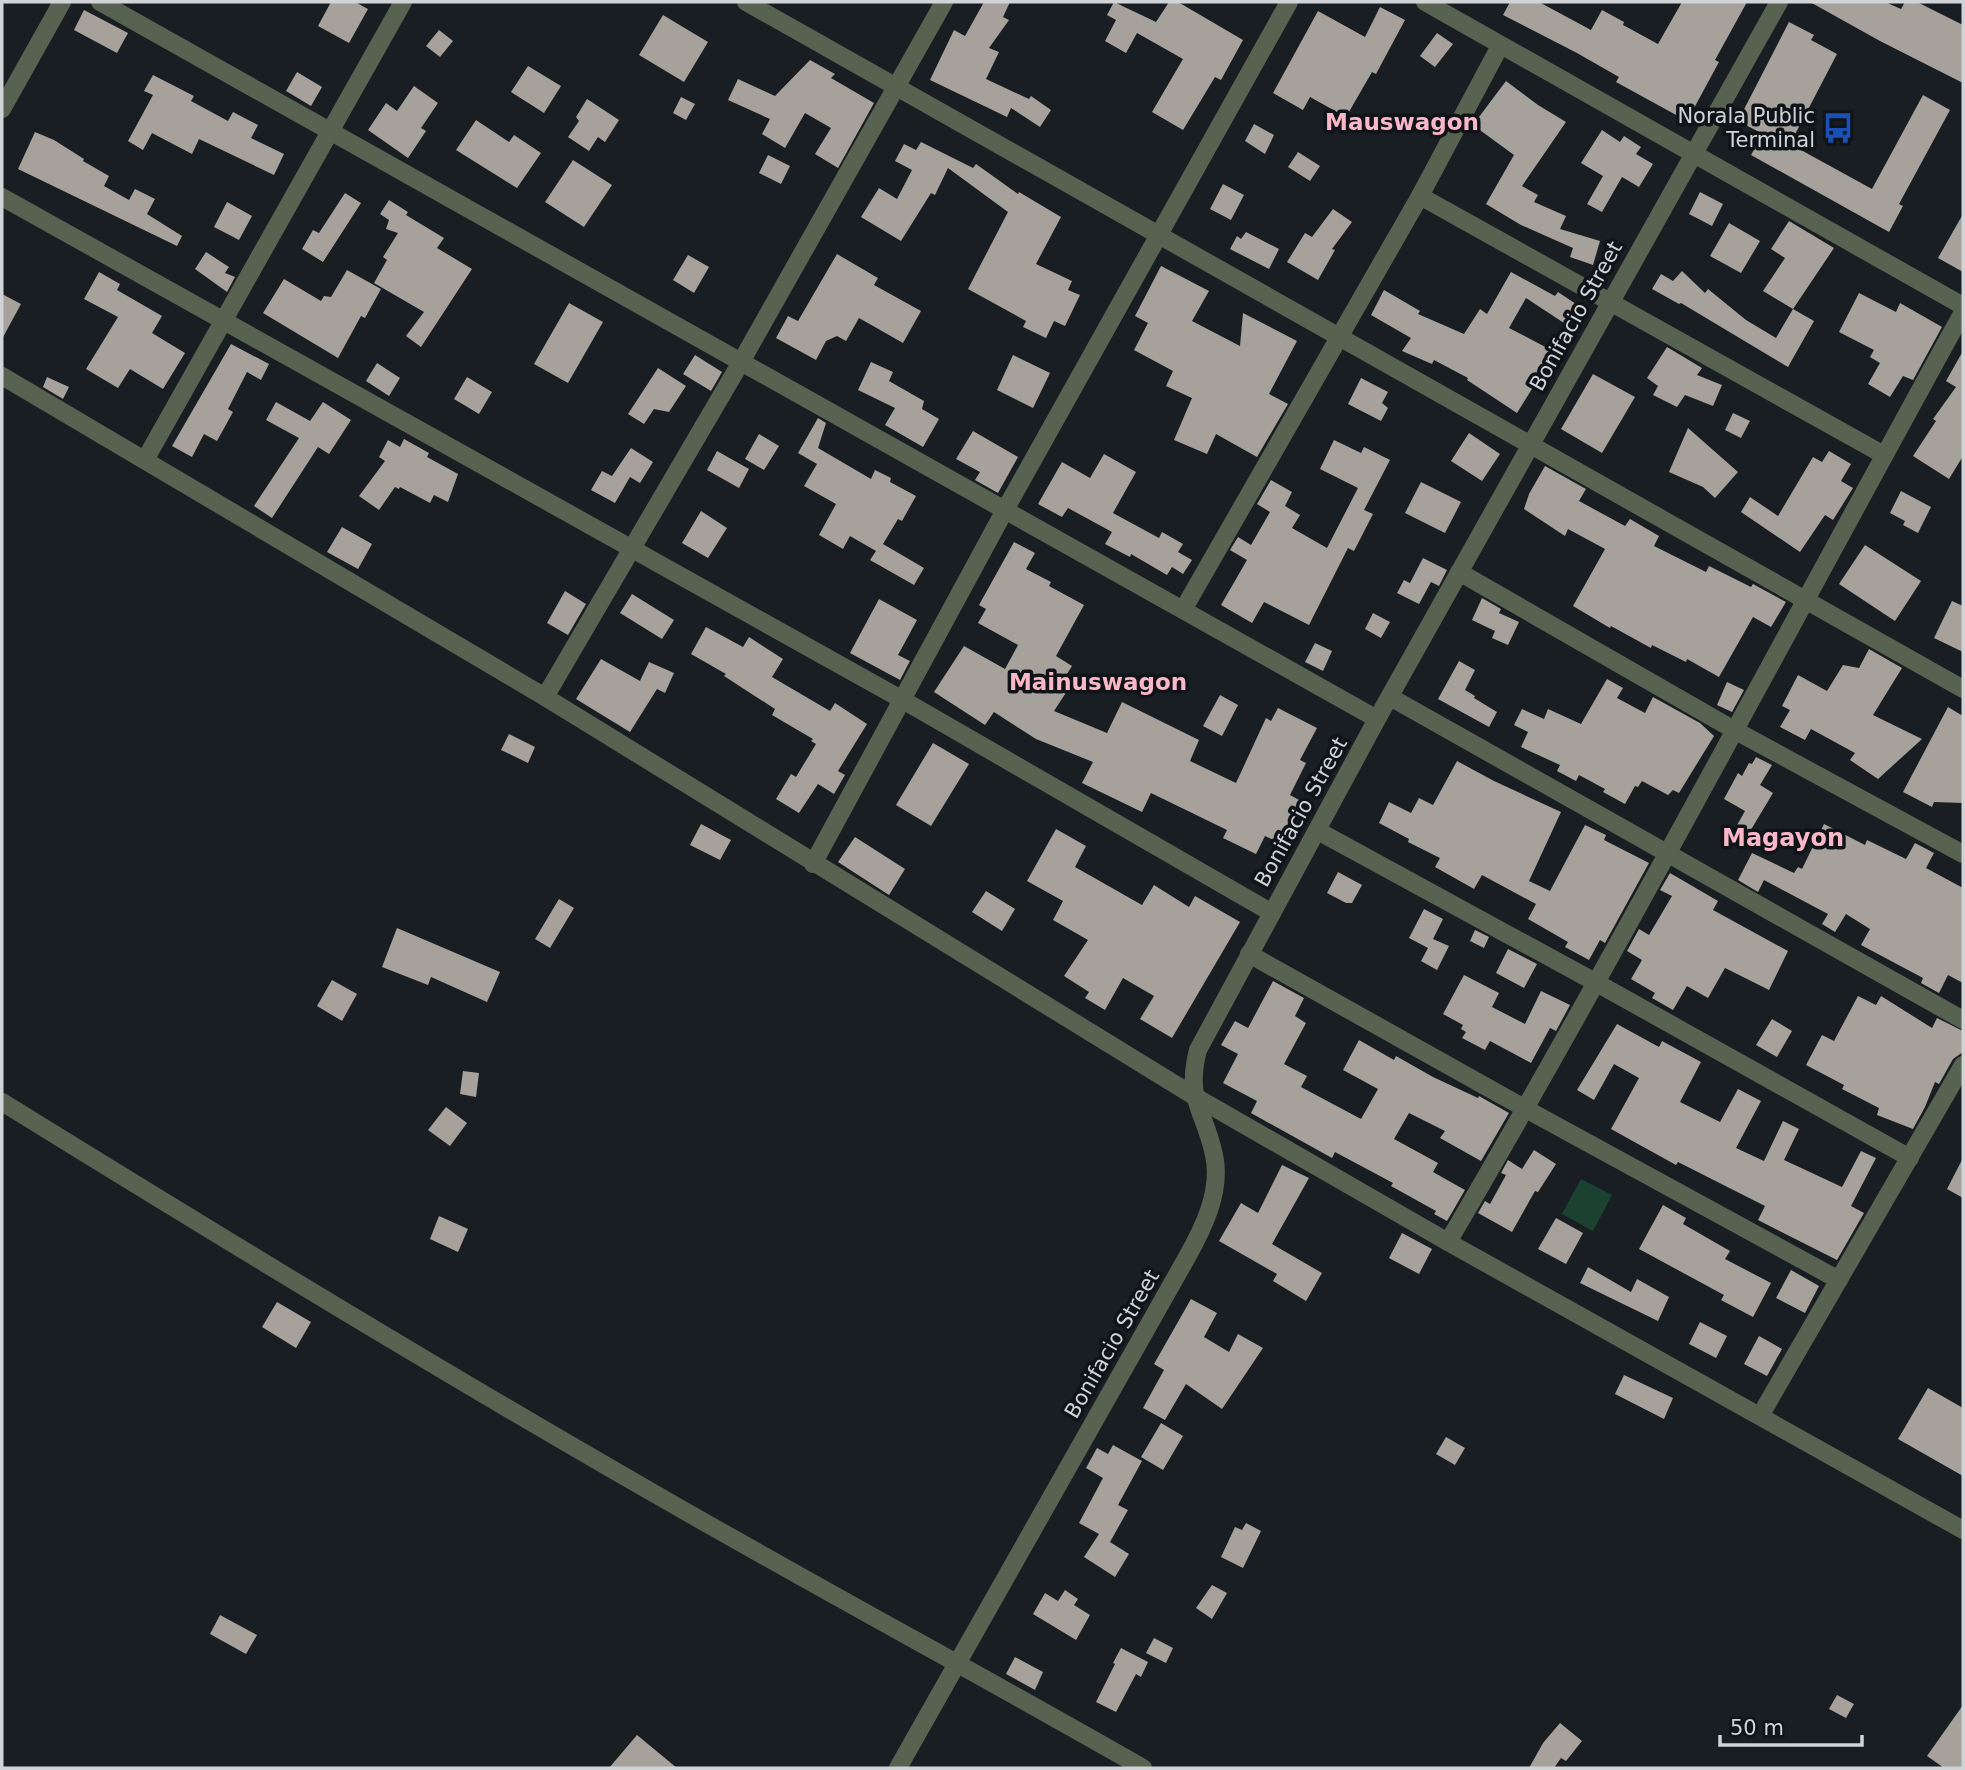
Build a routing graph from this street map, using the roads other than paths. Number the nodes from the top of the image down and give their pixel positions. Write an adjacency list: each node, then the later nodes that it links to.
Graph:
1 (62, 2): 11 (street)
2 (100, 2): 12 (street)
3 (403, 2): 12 (street)
4 (746, 2): 10 (street)
5 (944, 2): 10 (street)
6 (1289, 2): 16 (street)
7 (1424, 2): 9 (street)
8 (1779, 2): 13 (street, Bonifacio Street)
9 (1500, 46): 13 (street); 14 (street)
10 (895, 86): 16 (street); 22 (street)
11 (2, 109)
12 (330, 131): 20 (street); 22 (street)
13 (1692, 155): 17 (street, Bonifacio Street); 18 (street)
14 (1420, 196): 17 (street); 21 (street)
15 (2, 197): 20 (street)
16 (1159, 235): 21 (street); 27 (street)
17 (1610, 302): 24 (street, Bonifacio Street); 25 (street)
18 (1963, 306)
19 (1963, 312): 25 (street)
20 (223, 321): 26 (street); 28 (street)
21 (1339, 337): 24 (street); 31 (street)
22 (741, 362): 27 (street); 28 (street)
23 (2, 376): 26 (street)
24 (1531, 445): 29 (street, Bonifacio Street); 30 (street)
25 (1884, 455): 30 (street)
26 (145, 460): 33 (street)
27 (1005, 510): 31 (street); 35 (street)
28 (631, 550): 33 (street); 35 (street)
29 (1459, 572): 34 (street, Bonifacio Street); 37 (street)
30 (1805, 599): 32 (street); 37 (street)
31 (1183, 610): 36 (street)
32 (1963, 688)
33 (545, 697): 41 (street)
34 (1390, 697): 36 (street, Bonifacio Street); 40 (street)
35 (901, 699): 41 (street); 42 (street)
36 (1377, 719): 38 (street, Bonifacio Street)
37 (1736, 730): 39 (street); 40 (street)
38 (1318, 831): 42 (street, Bonifacio Street); 44 (street)
39 (1963, 853)
40 (1668, 854): 44 (street); 45 (street)
41 (813, 864): 47 (street)
42 (1272, 913): 43 (street, Bonifacio Street)
43 (1249, 954): 47 (street, Bonifacio Street); 49 (street)
44 (1595, 982): 49 (street); 50 (street)
45 (1963, 1020)
46 (1963, 1065): 50 (street)
47 (1194, 1096): 51 (street); 55 (street, Bonifacio Street)
48 (2, 1102): 55 (street)
49 (1526, 1109): 51 (street); 52 (street)
50 (1910, 1158): 52 (street)
51 (1448, 1242): 53 (street)
52 (1839, 1280): 53 (street)
53 (1760, 1416): 54 (street)
54 (1963, 1530)
55 (958, 1662): 56 (street, Bonifacio Street); 57 (street)
56 (898, 1768)
57 (1143, 1768)

